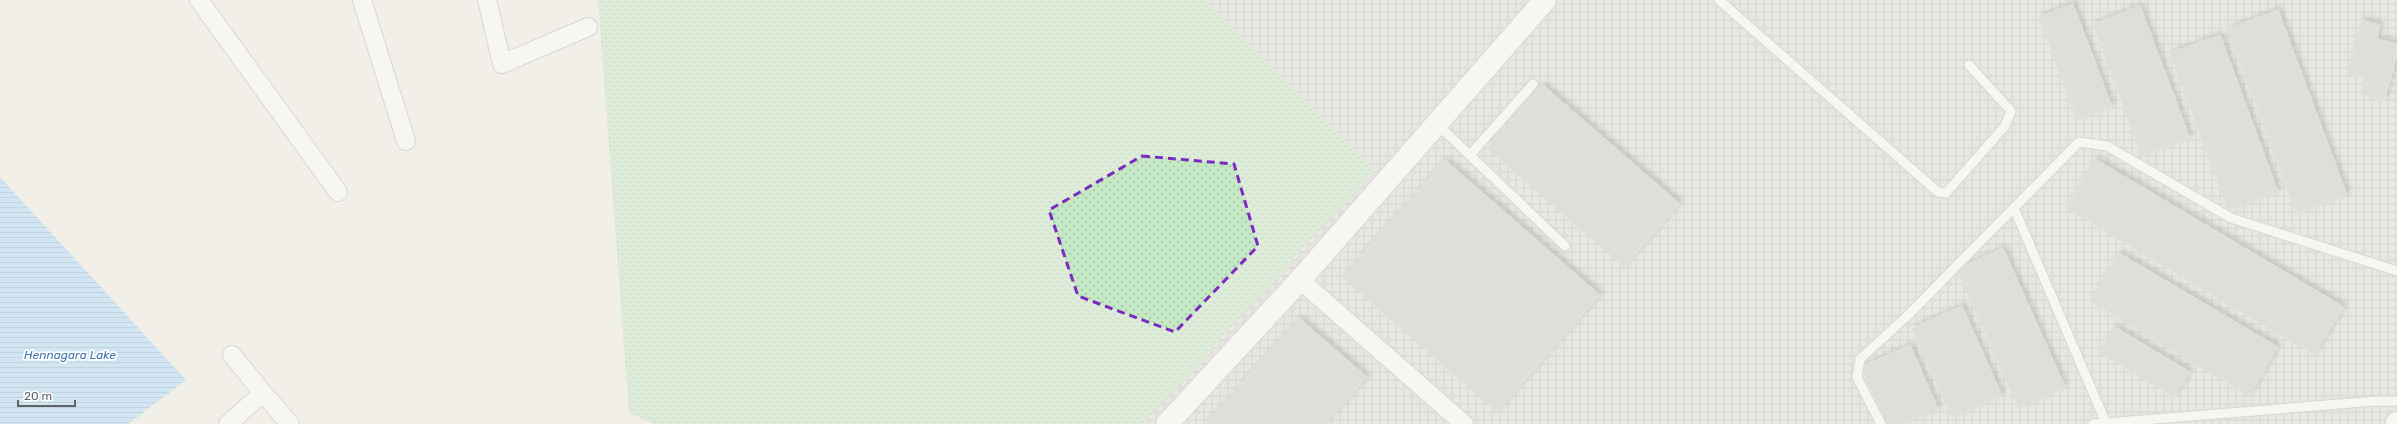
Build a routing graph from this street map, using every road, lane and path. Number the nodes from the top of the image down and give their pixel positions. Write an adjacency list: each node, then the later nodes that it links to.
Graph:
1 (199, 0): 12 (street)
2 (362, 0): 10 (street)
3 (487, 0): 6 (street)
4 (1545, 0): 9 (street)
5 (1719, 0): 7 (lane)
6 (588, 28)
7 (1969, 65)
8 (1533, 84): 11 (lane)
9 (1437, 124): 11 (lane); 16 (street)
10 (406, 141)
11 (1470, 155): 14 (lane)
12 (338, 192)
13 (2014, 208): 15 (lane); 20 (lane); 25 (lane)
14 (1565, 246)
15 (2397, 271)
16 (1300, 280): 23 (street); 24 (street)
17 (232, 355): 18 (street)
18 (263, 393): 21 (street); 22 (street)
19 (2397, 402): 20 (lane)
20 (2106, 423): 26 (lane)
21 (228, 424)
22 (290, 424)
23 (1167, 424)
24 (1464, 424)
25 (1882, 424)
26 (2093, 424)

